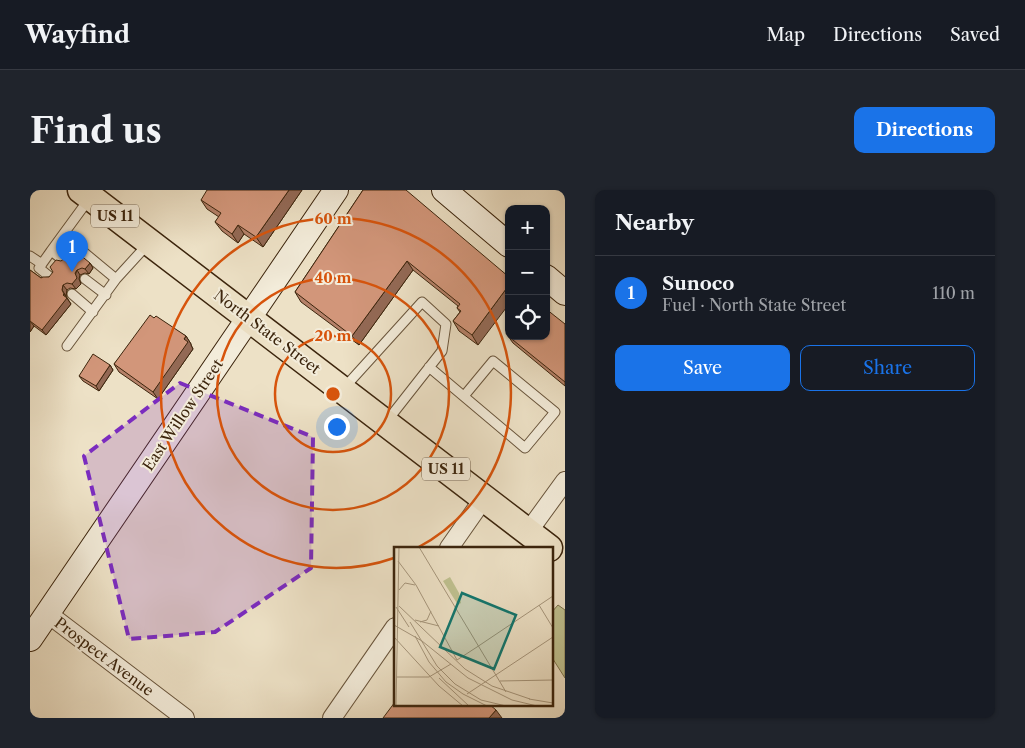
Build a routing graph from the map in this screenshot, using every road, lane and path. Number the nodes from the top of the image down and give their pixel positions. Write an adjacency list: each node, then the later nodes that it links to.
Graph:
1 (336, 190): 19 (street, East Willow Street)
2 (444, 190): 6 (street)
3 (86, 193): 4 (lane); 5 (main road, North State Street / US 11)
4 (63, 235): 7 (lane); 13 (lane)
5 (148, 242): 13 (lane); 19 (main road, North State Street / US 11)
6 (505, 242)
7 (51, 251): 9 (lane); 10 (lane)
8 (30, 256): 10 (lane)
9 (63, 260)
10 (42, 264): 11 (lane)
11 (50, 277)
12 (85, 279): 17 (lane)
13 (116, 280): 17 (lane)
14 (550, 280): 15 (street)
15 (565, 293)
16 (72, 294): 18 (lane)
17 (106, 295): 18 (lane)
18 (93, 312): 20 (lane)
19 (249, 318): 22 (main road, North State Street / US 11); 32 (street, East Willow Street)
20 (67, 346)
21 (429, 368): 22 (lane); 23 (lane); 24 (lane)
22 (343, 390): 24 (main road, North State Street / US 11)
23 (464, 396): 23 (lane)
24 (386, 423): 26 (main road, North State Street / US 11)
25 (565, 482): 27 (street)
26 (484, 498): 27 (main road, North State Street / US 11); 28 (street)
27 (528, 532): 29 (main road, North State Street / US 11)
28 (450, 547)
29 (547, 547)
30 (552, 551): 31 (main road, North State Street / US 11)
31 (565, 561)
32 (47, 613): 34 (street, East Willow Street); 35 (street, Prospect Avenue)
33 (394, 628): 36 (street)
34 (30, 638)
35 (185, 718)
36 (332, 718)

